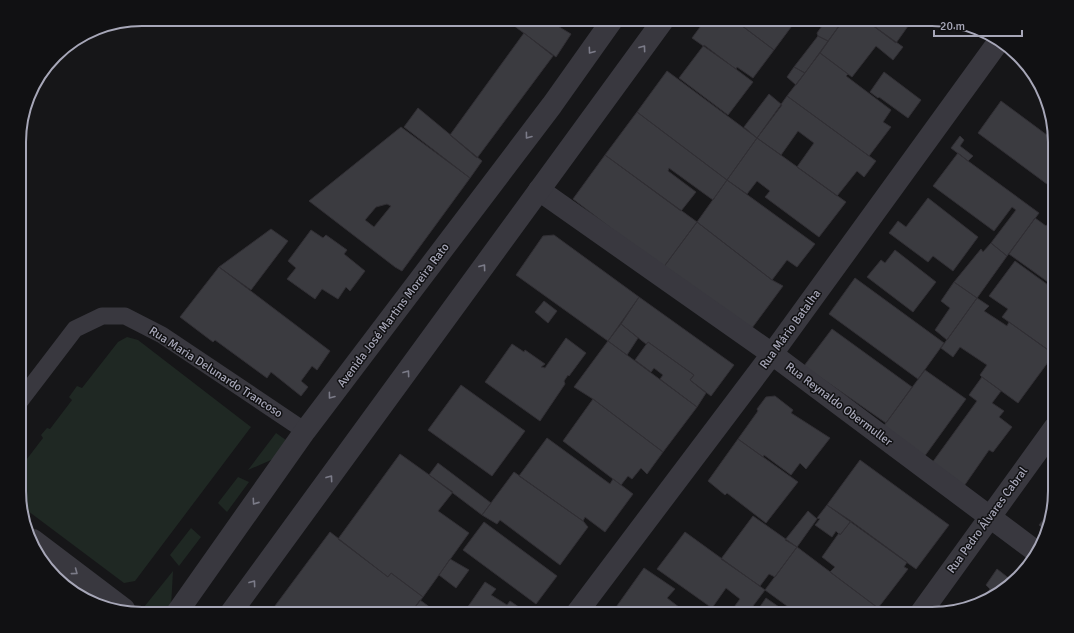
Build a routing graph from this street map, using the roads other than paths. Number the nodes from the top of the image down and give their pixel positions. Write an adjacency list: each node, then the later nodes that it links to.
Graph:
1 (608, 26): 7 (street, Avenida José Martins Moreira Rato, one-way to 7)
2 (659, 26): 4 (street, one-way to 2)
3 (996, 46): 5 (street, Rua Mário Batalha)
4 (539, 190): 5 (street, Rua Reynaldo Obermuller); 14 (street, one-way to 4)
5 (772, 354): 9 (street, Rua Reynaldo Obermuller); 15 (street, Rua Mário Batalha)
6 (26, 393): 7 (lane, Rua Maria Delunardo Trancoso)
7 (305, 431): 13 (street, Avenida José Martins Moreira Rato, one-way to 13)
8 (1048, 437): 9 (street, Rua Pedro Álvares Cabral)
9 (990, 517): 11 (street, Rua Reynaldo Obermuller); 16 (street, Rua Pedro Álvares Cabral)
10 (40, 545): 12 (street, one-way to 12)
11 (1032, 549)
12 (118, 604)
13 (181, 607)
14 (235, 607)
15 (581, 607)
16 (925, 607)

